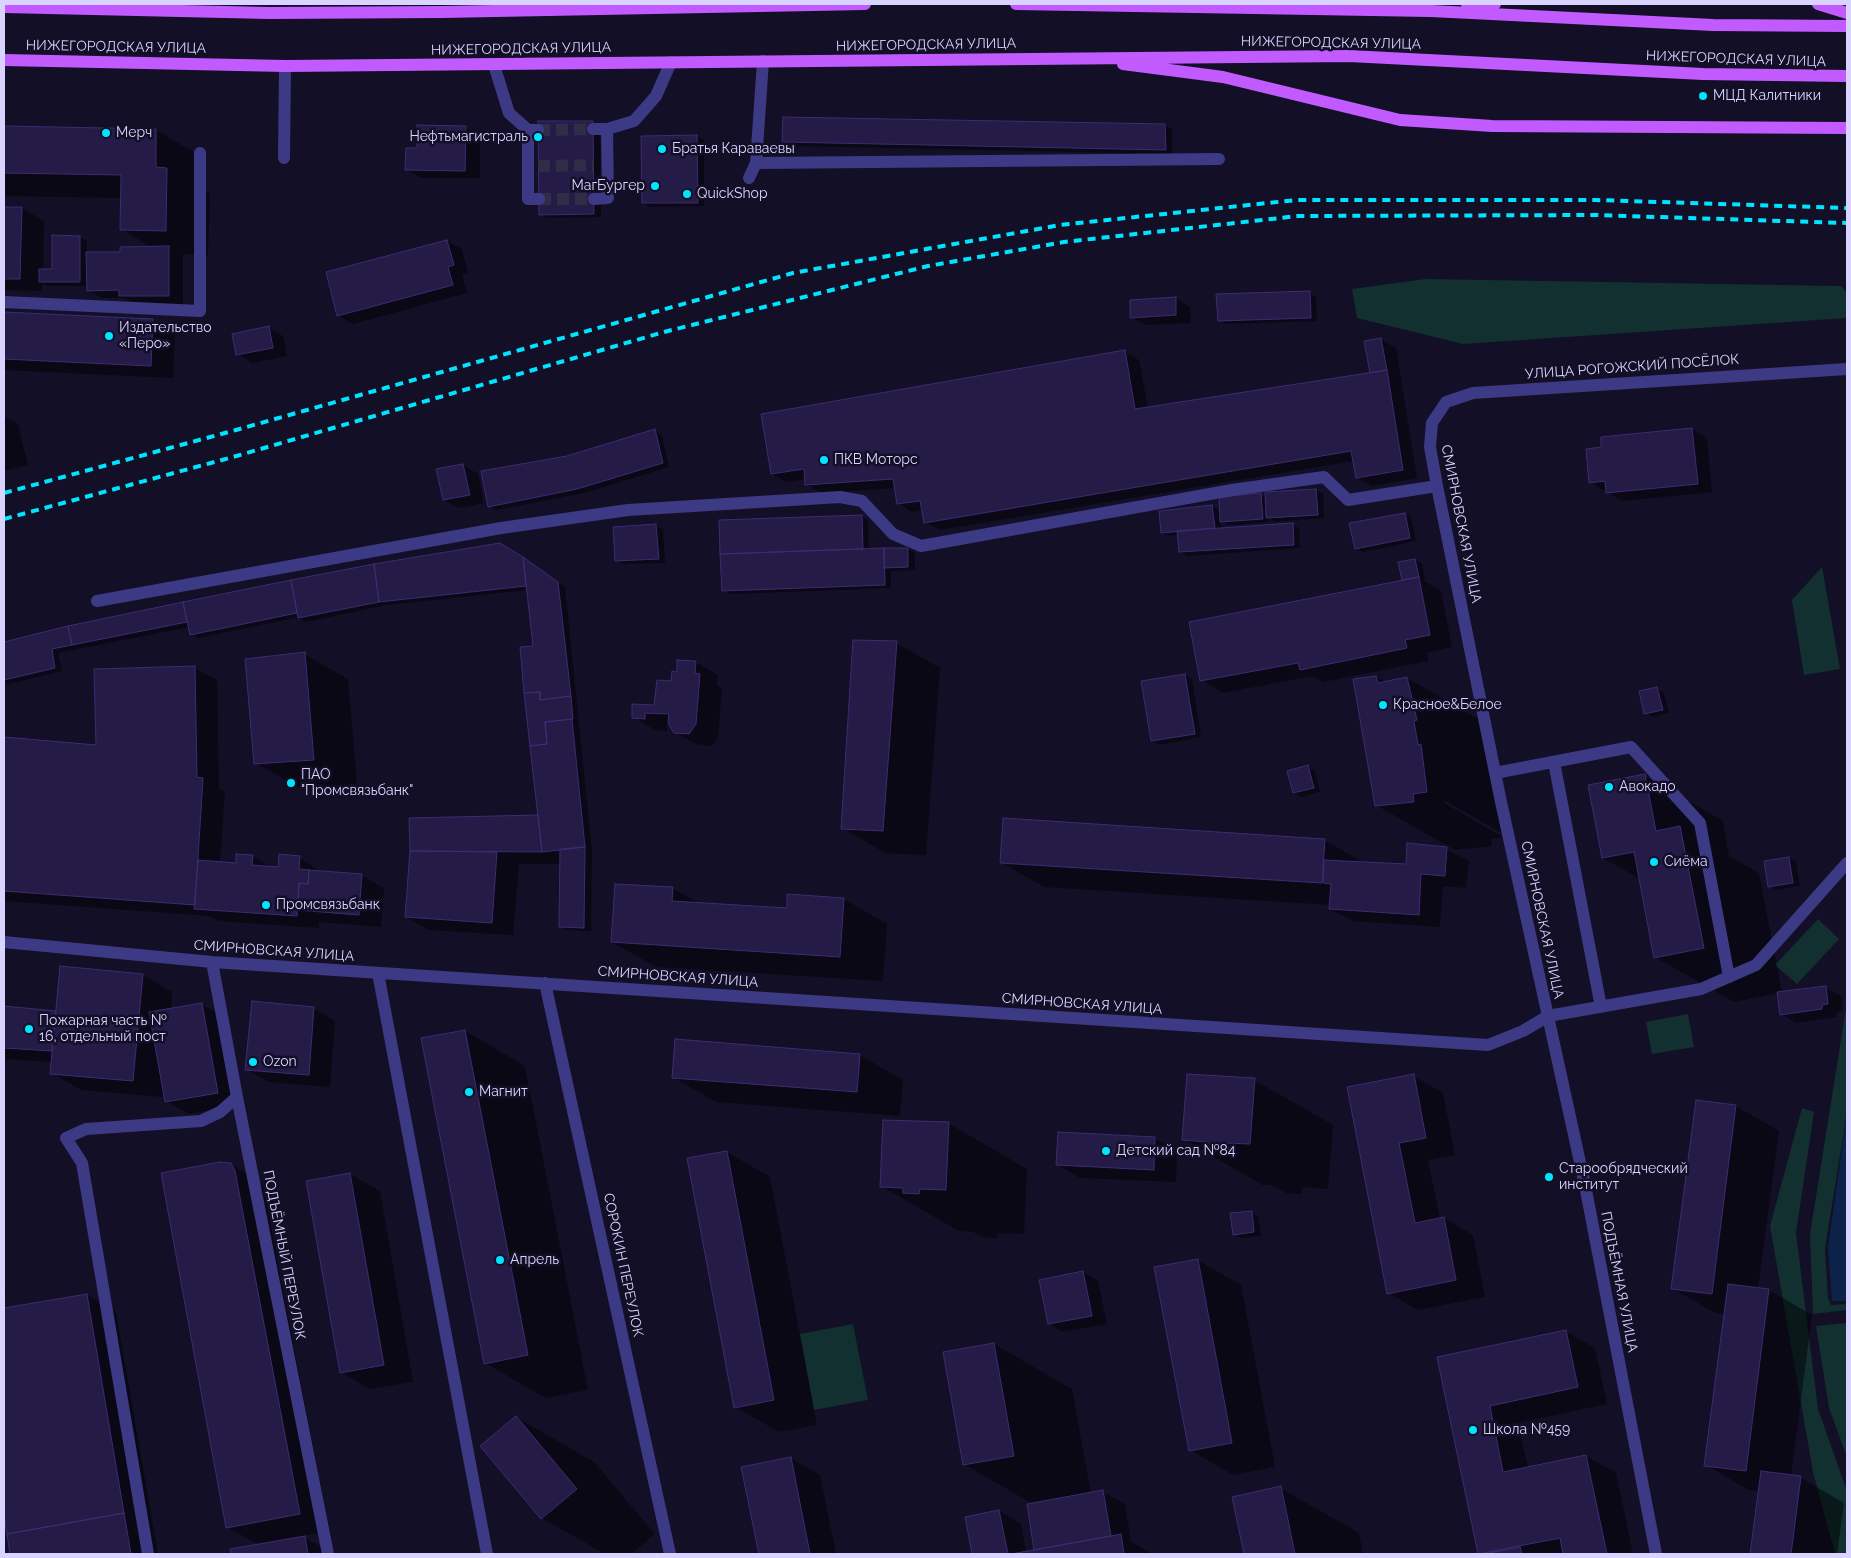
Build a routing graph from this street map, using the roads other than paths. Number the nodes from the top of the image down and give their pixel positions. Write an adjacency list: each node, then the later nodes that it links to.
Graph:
1 (865, 4): 6 (main road)
2 (1016, 4): 4 (main road)
3 (1495, 4): 7 (main road)
4 (1229, 5): 7 (main road)
5 (1821, 5): 8 (main road)
6 (4, 7)
7 (1431, 12): 9 (main road)
8 (1847, 13)
9 (1847, 26)
10 (1076, 58): 12 (main road, НИЖЕГОРОДСКАЯ УЛИЦА); 16 (main road, НИЖЕГОРОДСКАЯ УЛИЦА); 17 (main road)
11 (4, 60): 15 (main road, НИЖЕГОРОДСКАЯ УЛИЦА)
12 (763, 61): 13 (main road, НИЖЕГОРОДСКАЯ УЛИЦА); 23 (street)
13 (671, 62): 14 (main road, НИЖЕГОРОДСКАЯ УЛИЦА); 19 (street)
14 (494, 65): 15 (main road, НИЖЕГОРОДСКАЯ УЛИЦА); 27 (street)
15 (285, 66): 21 (street)
16 (1847, 76)
17 (1847, 128)
18 (593, 129): 19 (street)
19 (607, 129): 24 (street)
20 (200, 153): 29 (street)
21 (284, 158)
22 (1219, 159): 23 (street)
23 (756, 163): 26 (street)
24 (607, 165): 25 (street); 28 (street)
25 (594, 166)
26 (749, 178)
27 (538, 199)
28 (594, 199)
29 (4, 302)
30 (1847, 368): 31 (street, УЛИЦА РОГОЖСКИЙ ПОСЁЛОК)
31 (1432, 423): 32 (street, СМИРНОВСКАЯ УЛИЦА)
32 (1436, 486): 33 (street); 35 (street, СМИРНОВСКАЯ УЛИЦА)
33 (97, 601)
34 (1554, 762): 35 (street); 40 (street); 42 (street)
35 (1495, 773): 43 (street, СМИРНОВСКАЯ УЛИЦА)
36 (1847, 863): 40 (street)
37 (4, 942): 38 (street, СМИРНОВСКАЯ УЛИЦА)
38 (212, 962): 39 (street, СМИРНОВСКАЯ УЛИЦА); 44 (street, ПОДЪЁМНЫЙ ПЕРЕУЛОК)
39 (378, 973): 41 (street, СМИРНОВСКАЯ УЛИЦА); 47 (street)
40 (1728, 977): 42 (street)
41 (545, 983): 43 (street, СМИРНОВСКАЯ УЛИЦА); 48 (street, СОРОКИН ПЕРЕУЛОК)
42 (1601, 1007): 43 (street)
43 (1548, 1016): 49 (street, ПОДЪЁМНАЯ УЛИЦА)
44 (236, 1097): 45 (street); 46 (street, ПОДЪЁМНЫЙ ПЕРЕУЛОК)
45 (148, 1554)
46 (328, 1554)
47 (487, 1554)
48 (670, 1554)
49 (1656, 1554)

